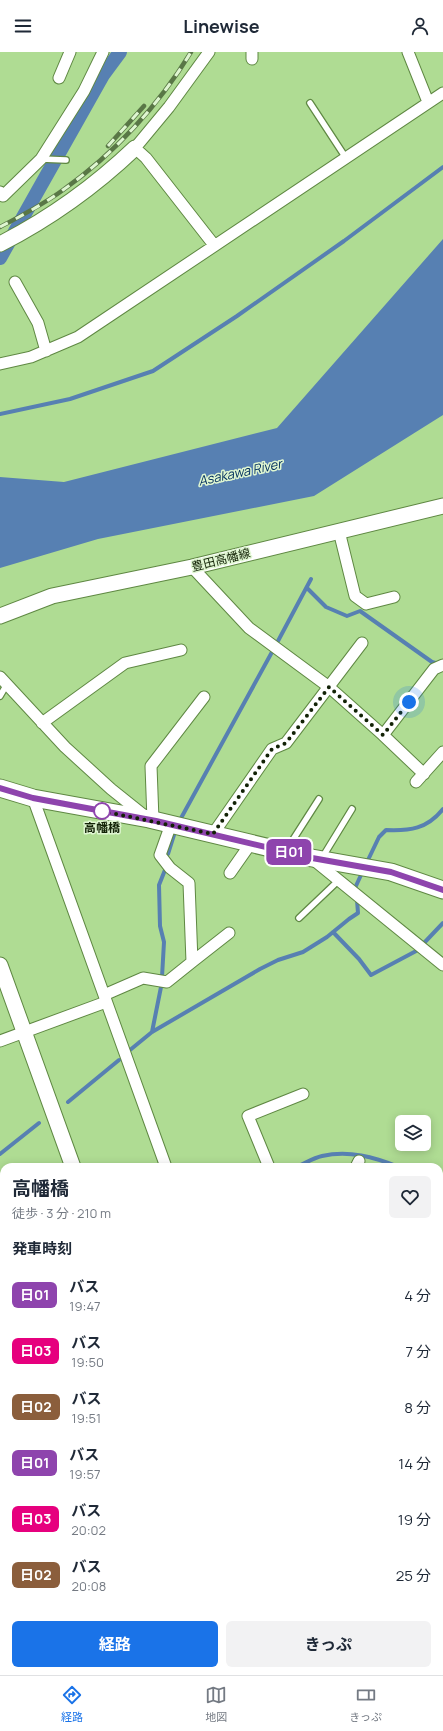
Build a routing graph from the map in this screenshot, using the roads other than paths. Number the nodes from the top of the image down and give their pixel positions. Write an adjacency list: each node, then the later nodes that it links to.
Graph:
1 (70, 52): 5 (street)
2 (103, 52): 11 (street)
3 (209, 52): 9 (street)
4 (408, 52): 7 (street)
5 (59, 78)
6 (443, 93): 7 (street)
7 (428, 102): 10 (street)
8 (310, 103): 10 (lane)
9 (135, 148): 14 (main road); 15 (street)
10 (346, 158): 15 (street)
11 (45, 159): 12 (lane); 13 (street)
12 (66, 160)
13 (0, 192)
14 (0, 244)
15 (214, 245): 17 (street)
16 (15, 282): 17 (street)
17 (46, 351): 18 (street)
18 (0, 364)
19 (443, 506): 20 (main road, 豊田高幡線)
20 (339, 532): 21 (main road, 豊田高幡線); 22 (street)
21 (192, 567): 23 (main road, 豊田高幡線); 28 (street)
22 (394, 597)
23 (0, 616)
24 (362, 643): 28 (street)
25 (181, 650): 31 (street)
26 (443, 665): 32 (street)
27 (3, 680): 29 (lane); 31 (street)
28 (329, 687): 32 (street); 42 (street)
29 (0, 696)
30 (204, 697): 40 (street)
31 (42, 723): 40 (street)
32 (383, 735): 34 (street)
33 (443, 752): 34 (street)
34 (424, 774): 35 (street)
35 (416, 782)
36 (0, 788): 37 (main road)
37 (33, 798): 40 (main road); 54 (street)
38 (319, 799): 44 (lane)
39 (352, 809): 45 (lane)
40 (151, 820): 41 (main road)
41 (171, 824): 42 (main road); 51 (street)
42 (213, 834): 43 (main road)
43 (251, 843): 44 (main road); 46 (street)
44 (285, 852): 45 (main road)
45 (316, 859): 47 (street); 48 (main road)
46 (230, 873)
47 (339, 880): 49 (lane); 53 (street)
48 (443, 890)
49 (299, 918)
50 (229, 934): 51 (street)
51 (192, 962): 54 (street)
52 (0, 965): 55 (main road)
53 (443, 966)
54 (105, 998): 55 (street); 59 (street)
55 (24, 1032): 56 (street); 58 (main road)
56 (0, 1041)
57 (303, 1094): 60 (street)
58 (72, 1163)
59 (165, 1163)
60 (267, 1163)

